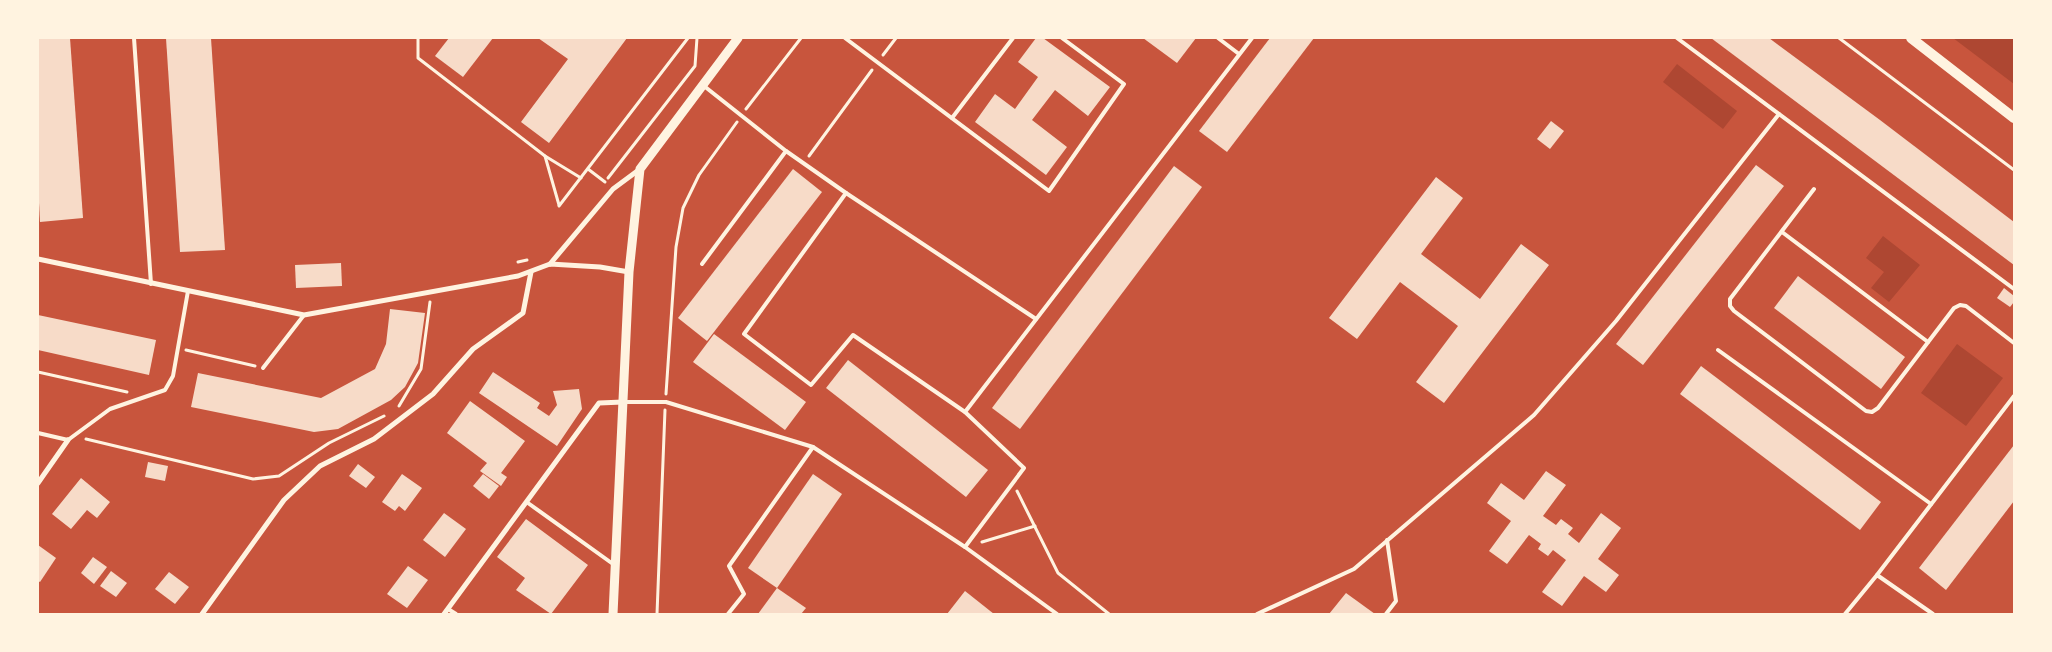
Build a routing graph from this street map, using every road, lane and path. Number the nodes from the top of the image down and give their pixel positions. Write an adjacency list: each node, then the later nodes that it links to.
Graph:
1 (134, 38): 42 (lane)
2 (418, 38): 24 (path)
3 (688, 38): 26 (path)
4 (697, 38): 30 (path)
5 (738, 38): 18 (street)
6 (801, 38): 20 (path)
7 (845, 38): 17 (lane)
8 (896, 38): 17 (path)
9 (1014, 38): 21 (lane)
10 (1062, 38): 21 (lane)
11 (1218, 38): 16 (lane)
12 (1252, 38): 16 (lane)
13 (1676, 38): 19 (lane)
14 (1839, 38): 28 (path)
15 (1910, 38): 22 (main road)
16 (1240, 54): 47 (lane)
17 (878, 62): 21 (lane); 25 (path)
18 (702, 85): 20 (lane); 27 (street)
19 (1779, 114): 43 (lane); 70 (lane)
20 (742, 115): 23 (lane); 57 (path)
21 (952, 118)
22 (2014, 118)
23 (786, 151): 25 (lane); 39 (lane)
24 (545, 156): 29 (path); 29 (path)
25 (804, 162): 33 (lane)
26 (588, 169): 29 (path); 30 (path)
27 (640, 169): 38 (street); 41 (street)
28 (2014, 170)
29 (581, 178)
30 (605, 182): 32 (path)
31 (1814, 189): 34 (lane)
32 (599, 190)
33 (846, 193): 47 (lane); 59 (lane)
34 (1782, 232): 48 (lane); 48 (lane)
35 (536, 258): 37 (path)
36 (38, 259): 42 (street)
37 (518, 262)
38 (550, 264): 40 (street); 41 (street)
39 (702, 264)
40 (531, 272): 46 (street); 75 (street)
41 (629, 272): 56 (street)
42 (151, 284): 44 (street)
43 (2014, 289)
44 (188, 291): 46 (street); 50 (lane)
45 (431, 300): 58 (path)
46 (304, 315): 52 (lane)
47 (1036, 320): 59 (lane)
48 (1928, 342): 49 (lane)
49 (2014, 343)
50 (178, 348): 52 (path); 54 (lane)
51 (1718, 350): 68 (lane)
52 (262, 368)
53 (38, 372): 54 (path)
54 (146, 396): 62 (lane)
55 (2014, 396): 68 (lane)
56 (622, 402): 57 (lane); 67 (street); 72 (street)
57 (666, 402): 64 (lane); 79 (path)
58 (396, 410)
59 (965, 412): 66 (lane)
60 (388, 414): 62 (path)
61 (38, 434): 63 (lane)
62 (73, 436): 63 (lane)
63 (68, 440): 65 (street)
64 (813, 447): 71 (lane); 80 (lane)
65 (38, 483)
66 (1013, 483): 69 (path); 71 (lane)
67 (528, 503): 72 (lane); 74 (street)
68 (1931, 504): 73 (lane)
69 (1034, 526): 71 (path); 82 (path)
70 (1387, 540): 83 (lane); 84 (lane)
71 (965, 547): 81 (lane)
72 (616, 565): 78 (street)
73 (1877, 575): 85 (lane); 86 (lane)
74 (448, 609): 76 (street); 77 (lane)
75 (202, 614)
76 (444, 614)
77 (456, 614)
78 (613, 614)
79 (657, 614)
80 (728, 614)
81 (1057, 614)
82 (1109, 614)
83 (1257, 614)
84 (1386, 614)
85 (1845, 614)
86 (1933, 614)

